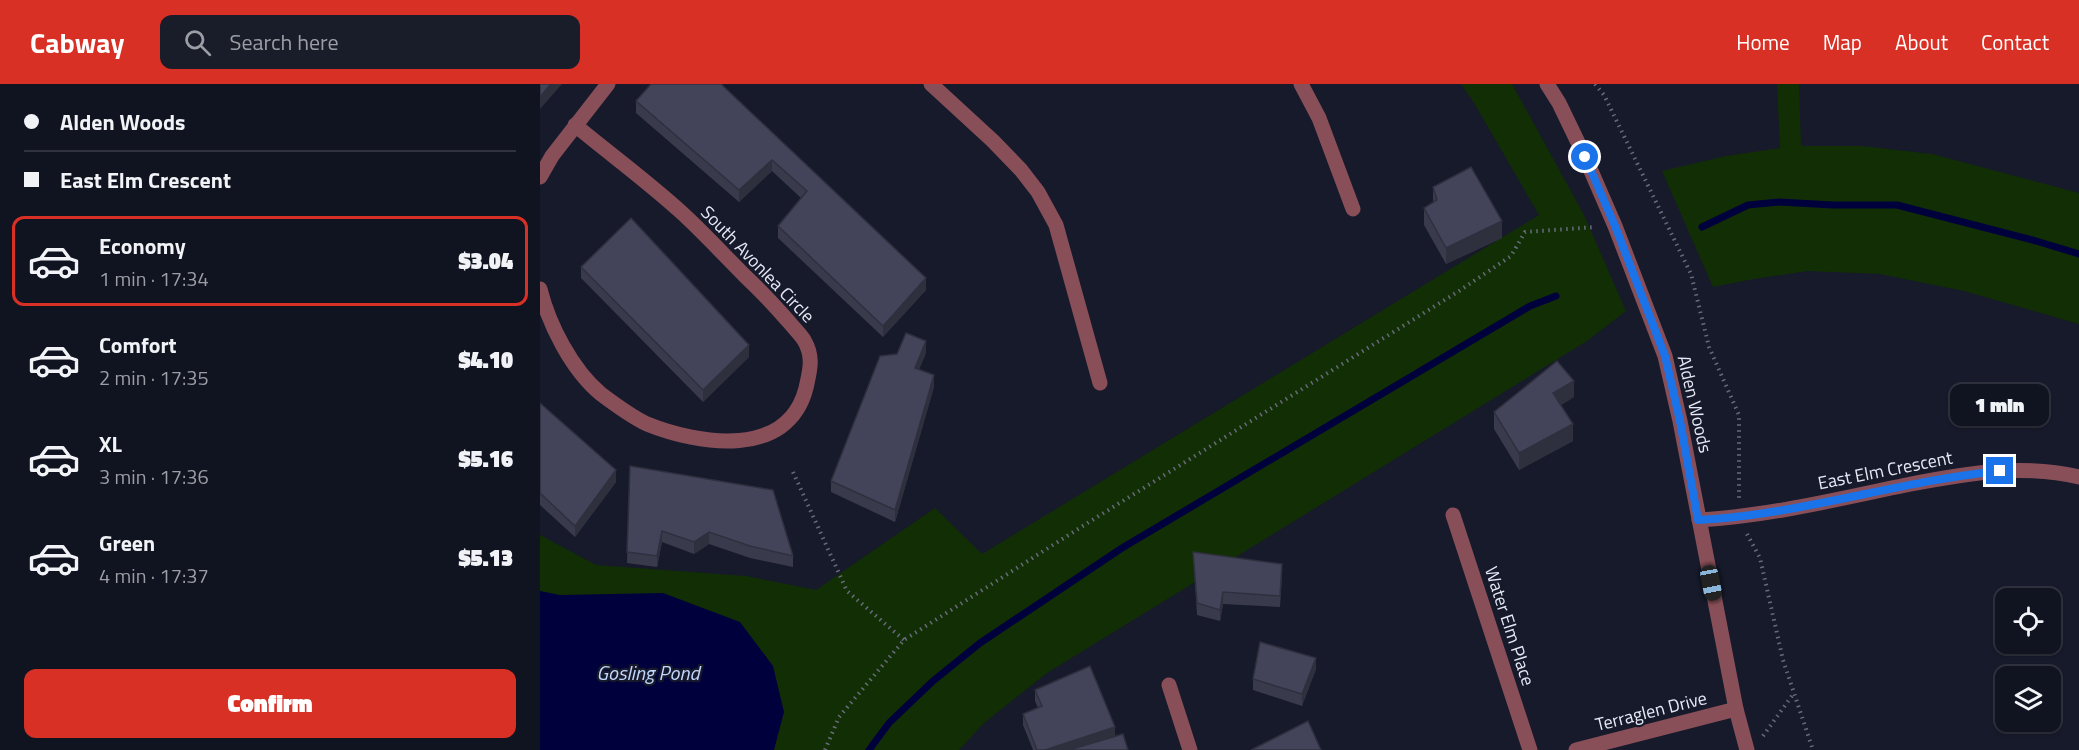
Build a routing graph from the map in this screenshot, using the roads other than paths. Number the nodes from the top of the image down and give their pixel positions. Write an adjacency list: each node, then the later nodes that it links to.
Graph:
1 (609, 84): 5 (street)
2 (931, 84): 9 (street)
3 (1301, 84): 7 (street)
4 (1547, 84): 12 (street, Alden Woods)
5 (575, 125): 6 (street); 8 (street, South Avonlea Circle)
6 (540, 177)
7 (1353, 209)
8 (540, 289)
9 (1100, 383)
10 (2079, 477): 12 (street, East Elm Crescent)
11 (1453, 515): 17 (street, Water Elm Place)
12 (1698, 520): 14 (street, Alden Woods)
13 (1169, 685): 16 (street)
14 (1736, 709): 15 (street, Alden Woods); 18 (street, Terraglen Drive)
15 (1746, 749)
16 (1190, 750)
17 (1530, 750)
18 (1576, 750)

